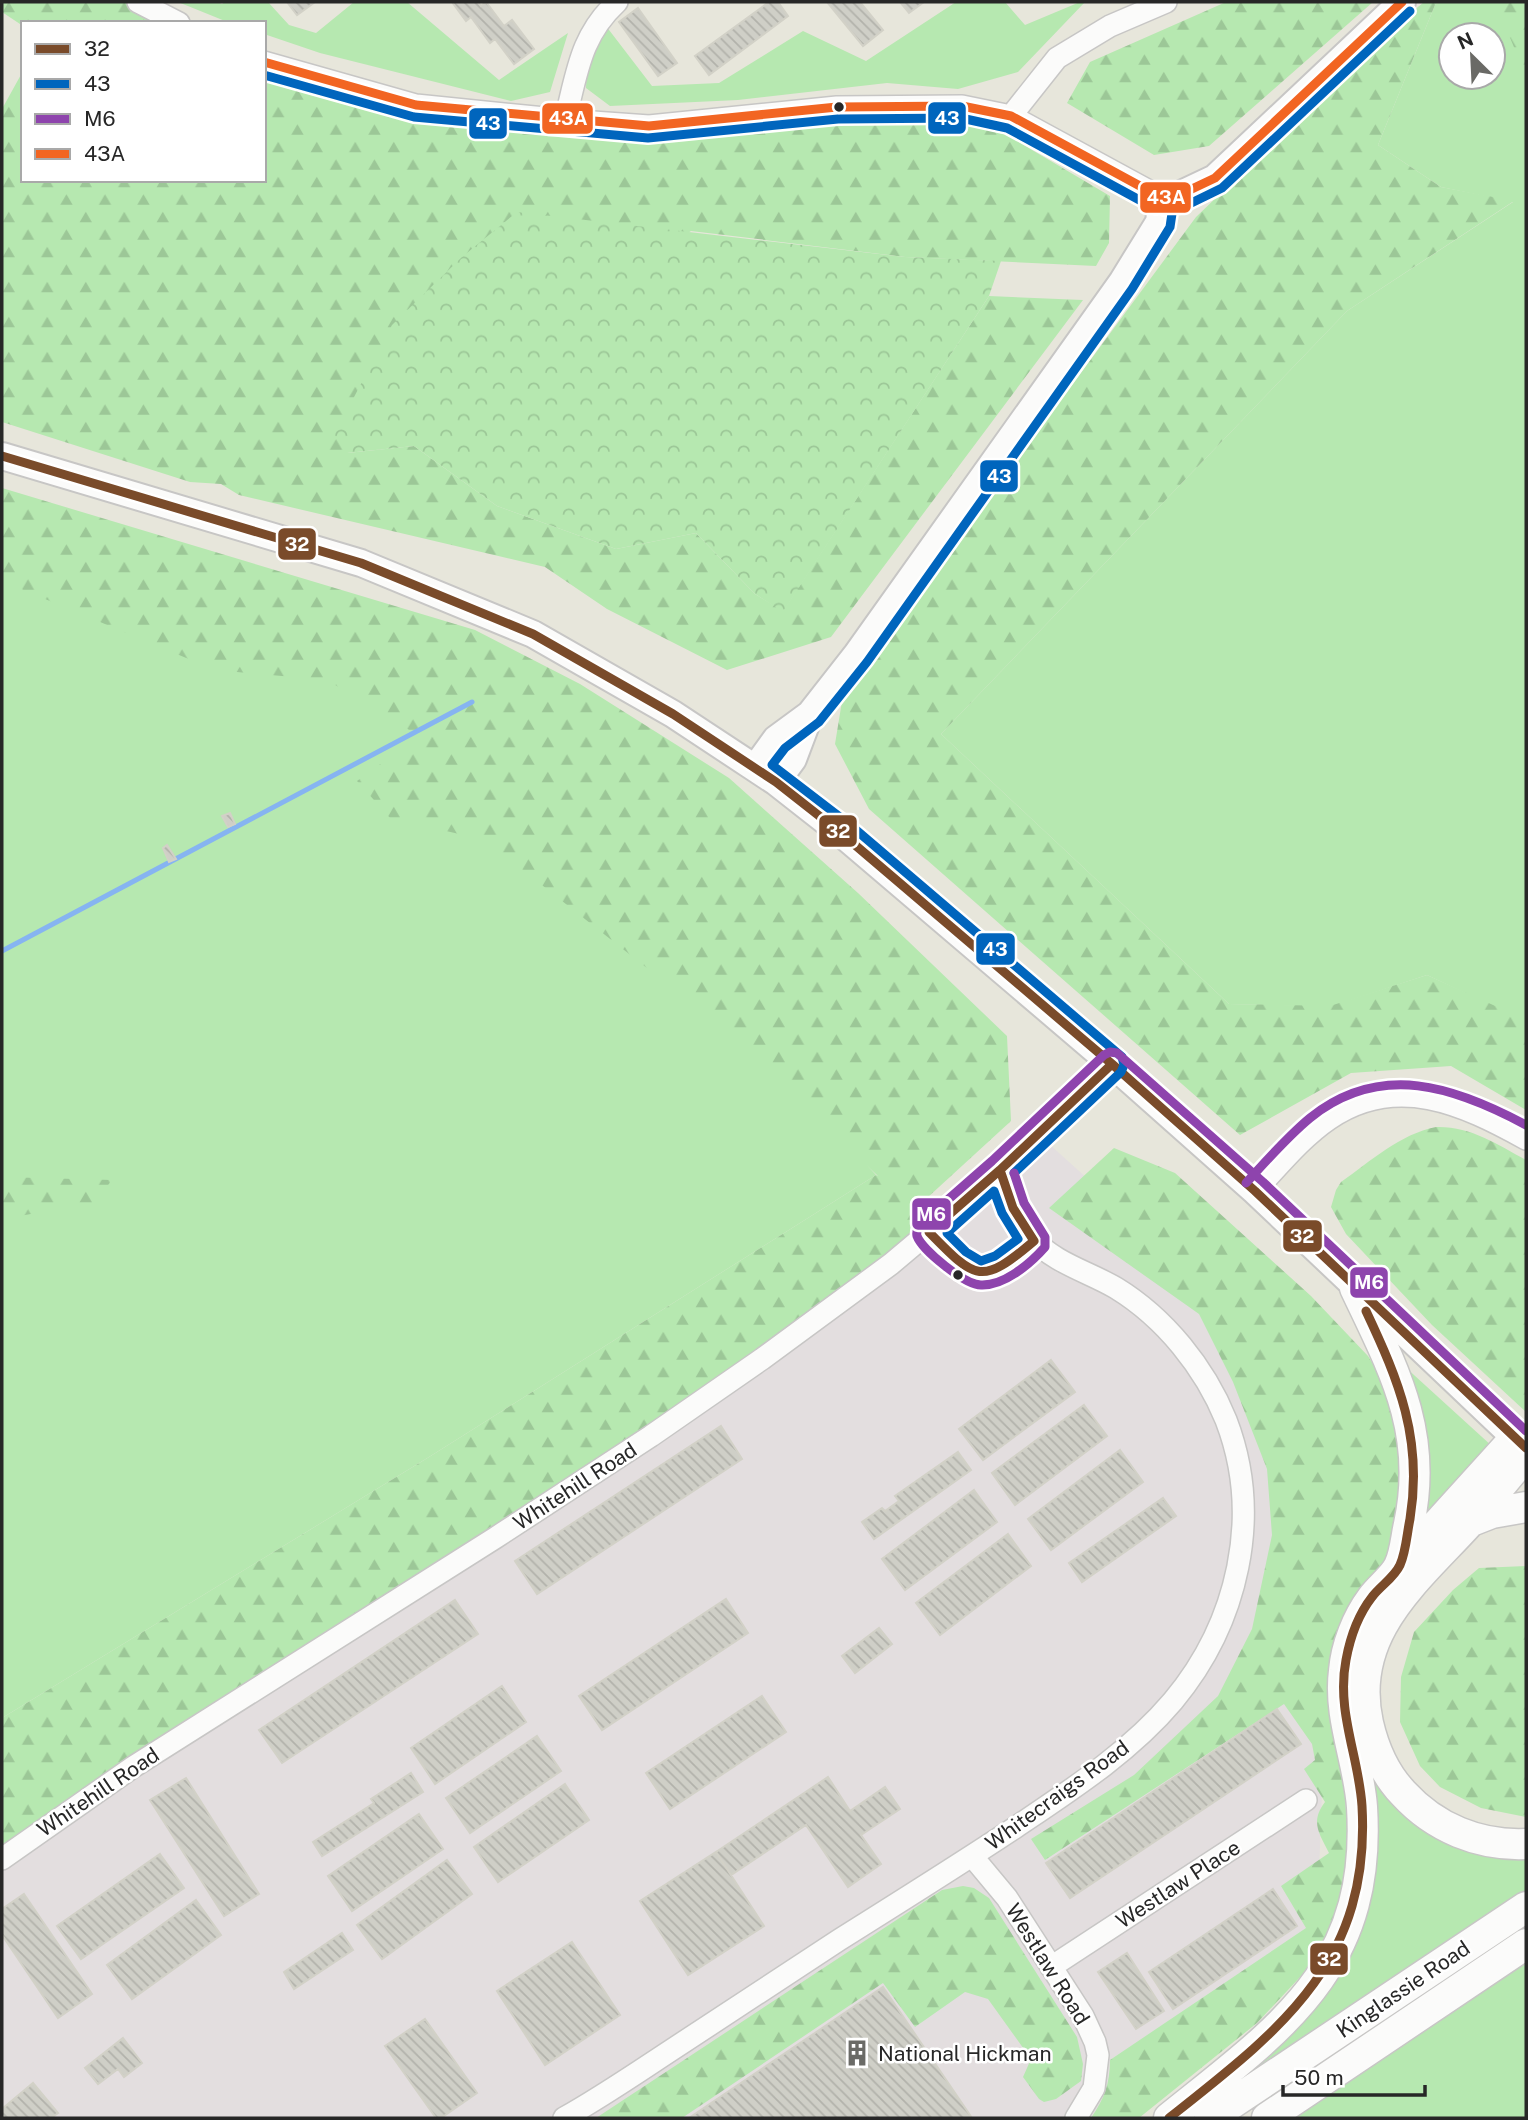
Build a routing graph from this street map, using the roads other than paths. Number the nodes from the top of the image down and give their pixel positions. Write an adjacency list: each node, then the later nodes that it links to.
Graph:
1 (138, 2): 6 (street)
2 (617, 2): 9 (street)
3 (1167, 2): 5 (street)
4 (1402, 2): 10 (street)
5 (1120, 10): 8 (street)
6 (175, 21)
7 (266, 63): 9 (street)
8 (1011, 116): 9 (street); 10 (street)
9 (565, 120)
10 (1162, 198): 12 (street)
11 (2, 456): 12 (street)
12 (766, 775): 13 (street)
13 (1112, 1064): 15 (street, Whitehill Road); 16 (street)
14 (1526, 1139): 16 (street)
15 (1000, 1170): 24 (street, Whitecraigs Road); 25 (street, Whitehill Road)
16 (1255, 1191): 17 (street)
17 (1355, 1287): 18 (street); 21 (main road)
18 (1522, 1447): 20 (main road); 21 (main road)
19 (1526, 1507): 20 (main road)
20 (1469, 1522): 23 (main road)
21 (1399, 1566): 31 (main road)
22 (1306, 1800): 28 (street, Westlaw Place)
23 (1526, 1844)
24 (972, 1856): 28 (street, Westlaw Road); 29 (street, Whitecraigs Road)
25 (2, 1858)
26 (1526, 1907): 32 (main road, Kinglassie Road)
27 (1526, 1944): 33 (main road, Kinglassie Road)
28 (1051, 1968): 30 (street, Westlaw Road)
29 (564, 2118)
30 (1076, 2118)
31 (1169, 2118)
32 (1210, 2118)
33 (1266, 2118)

